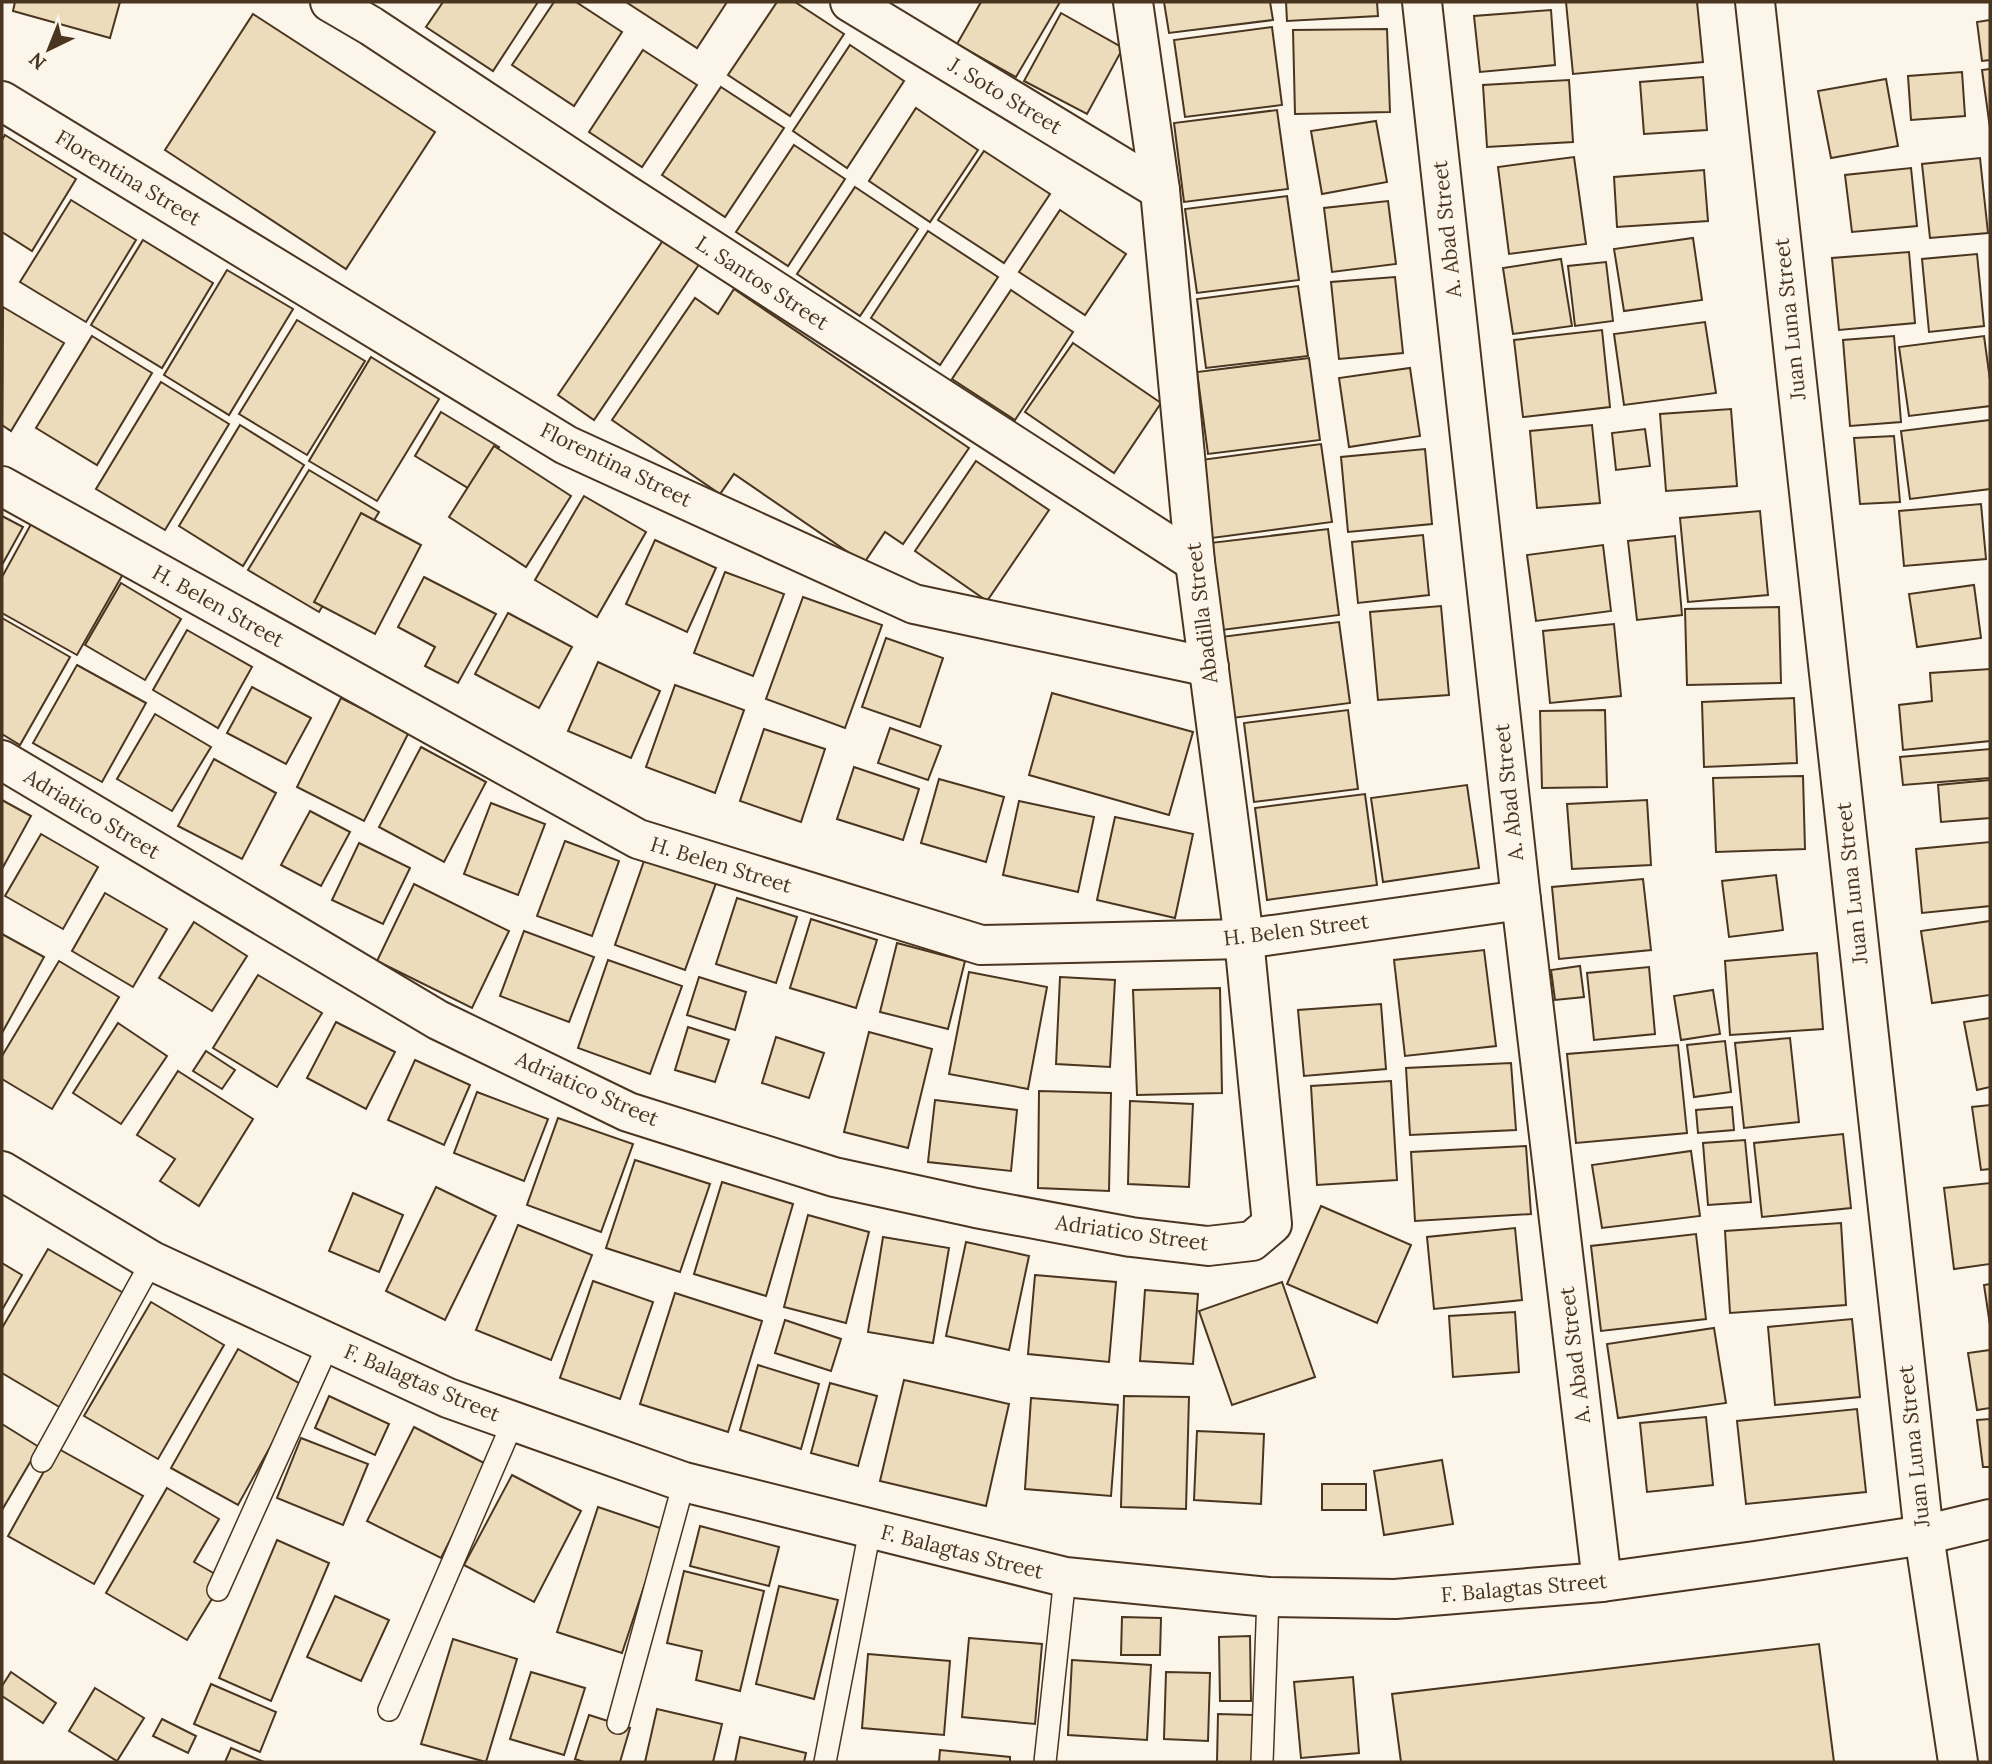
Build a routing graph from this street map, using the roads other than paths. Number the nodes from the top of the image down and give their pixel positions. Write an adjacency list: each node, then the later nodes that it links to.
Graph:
1 (330, 2): 9 (street, L. Santos Street)
2 (850, 2): 7 (street, J. Soto Street)
3 (1133, 2): 7 (street, Abadilla Street)
4 (1422, 2): 12 (street, A. Abad Street)
5 (1755, 2): 23 (street, Juan Luna Street)
6 (2, 101): 10 (street, Florentina Street)
7 (1160, 190): 9 (street, Abadilla Street)
8 (2, 486): 13 (street, H. Belen Street)
9 (1195, 562): 10 (street, Abadilla Street)
10 (1209, 667): 13 (street, Abadilla Street)
11 (2, 760): 15 (street, Adriatico Street)
12 (1521, 900): 13 (street, H. Belen Street); 25 (street, A. Abad Street)
13 (1244, 939): 15 (street, Abadilla Street)
14 (2, 1171): 16 (street, F. Balagtas Street)
15 (1272, 1224)
16 (152, 1261): 17 (street, F. Balagtas Street); 19 (lane)
17 (329, 1343): 18 (street, F. Balagtas Street); 26 (lane)
18 (513, 1422): 20 (street, F. Balagtas Street); 28 (lane)
19 (42, 1461)
20 (684, 1482): 22 (street, F. Balagtas Street); 29 (lane)
21 (1990, 1519): 23 (street, F. Balagtas Street)
22 (870, 1530): 24 (street, F. Balagtas Street); 30 (lane)
23 (1924, 1535): 25 (street, F. Balagtas Street); 33 (street, Juan Luna Street)
24 (1065, 1577): 27 (street, F. Balagtas Street); 31 (lane)
25 (1602, 1582): 27 (street, F. Balagtas Street)
26 (218, 1590)
27 (1268, 1597): 32 (lane)
28 (389, 1710)
29 (618, 1723)
30 (825, 1762)
31 (1045, 1762)
32 (1262, 1762)
33 (1958, 1762)

